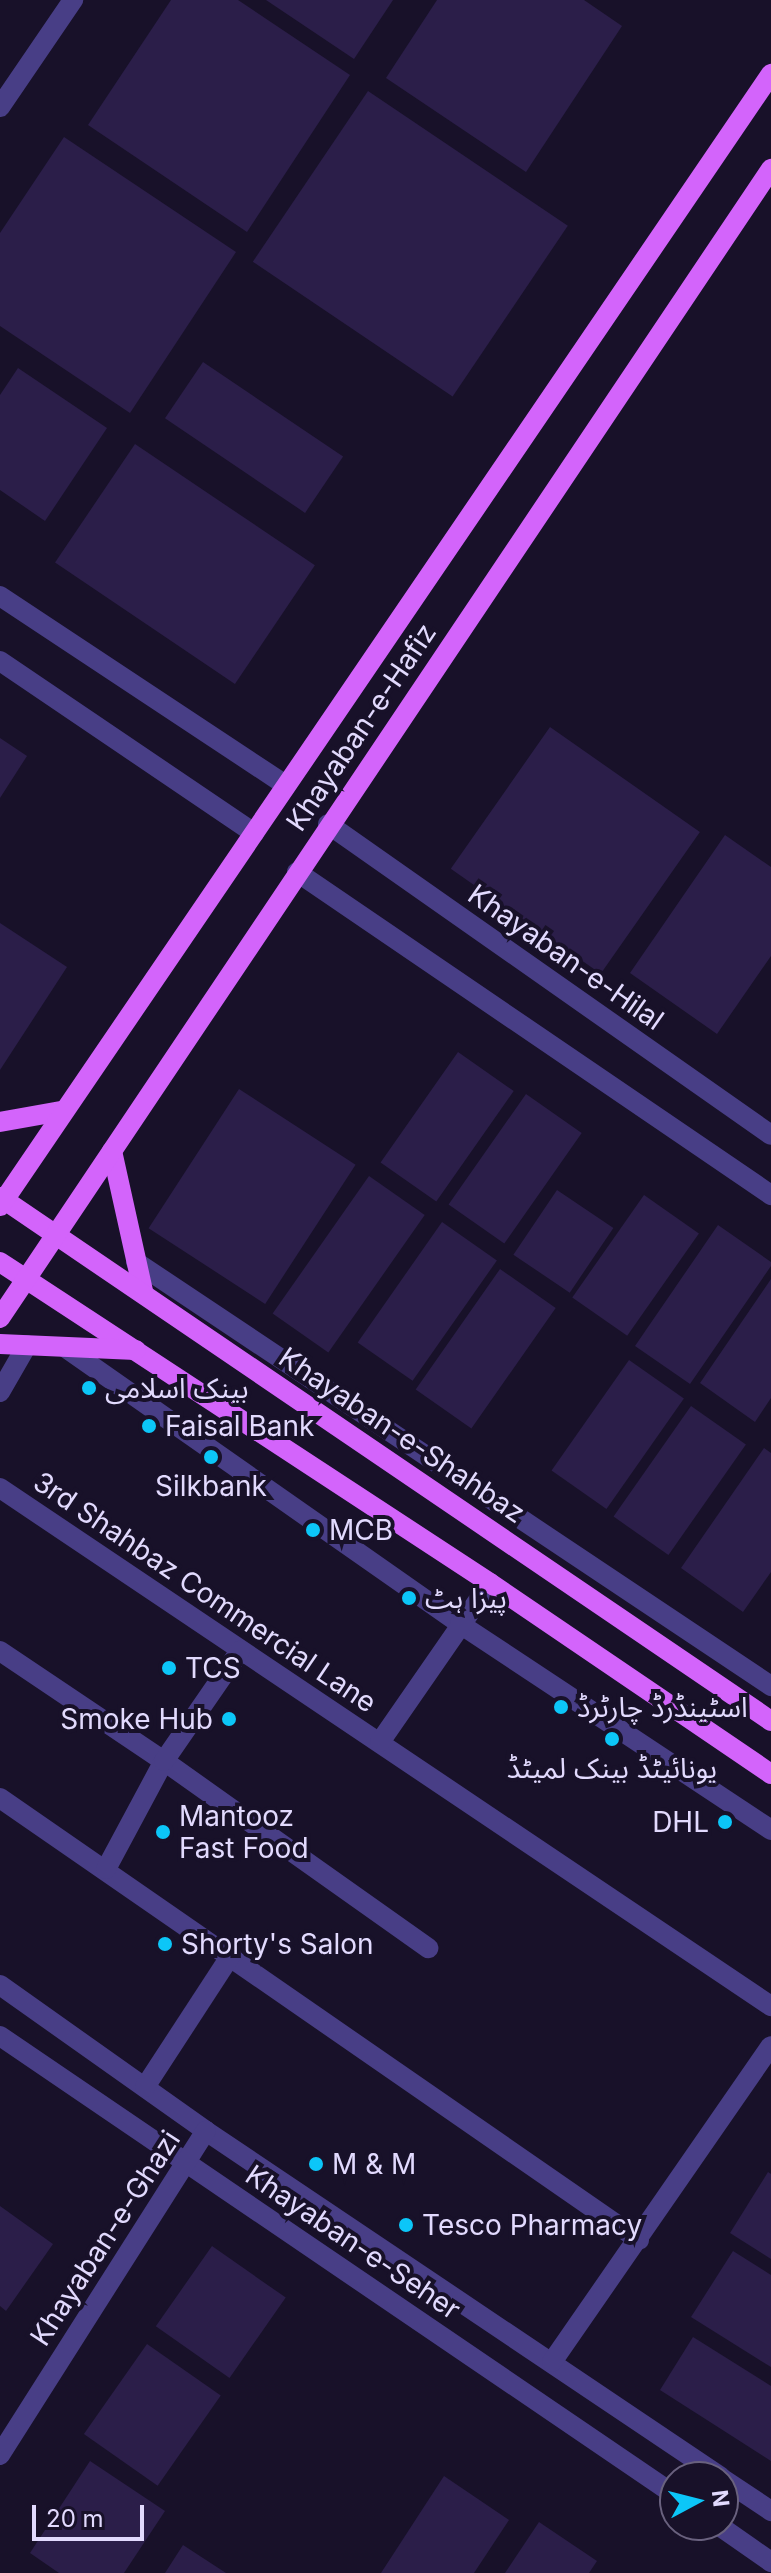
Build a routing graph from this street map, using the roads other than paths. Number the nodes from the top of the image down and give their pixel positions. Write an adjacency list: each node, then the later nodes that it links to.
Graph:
1 (73, 0): 3 (street)
2 (771, 74): 7 (main road, Khayaban-e-Hafiz)
3 (0, 107)
4 (771, 169): 8 (main road, Khayaban-e-Hafiz)
5 (0, 596): 7 (street)
6 (0, 661): 9 (street)
7 (286, 785): 9 (main road, Khayaban-e-Hafiz)
8 (328, 824): 10 (main road, Khayaban-e-Hafiz); 13 (street, Khayaban-e-Hilal)
9 (254, 833): 11 (main road, Khayaban-e-Hafiz)
10 (297, 872): 14 (main road, Khayaban-e-Hafiz); 15 (street)
11 (62, 1111): 12 (main road); 16 (main road, Khayaban-e-Hafiz)
12 (0, 1122)
13 (771, 1135)
14 (112, 1151): 17 (main road, Khayaban-e-Hafiz); 19 (main road)
15 (771, 1195)
16 (1, 1201): 17 (main road, Khayaban-e-Shahbaz)
17 (58, 1236): 20 (main road, Khayaban-e-Hafiz); 21 (main road, Khayaban-e-Shahbaz)
18 (0, 1262): 20 (main road)
19 (136, 1262): 21 (main road); 33 (street)
20 (27, 1281): 22 (main road, Khayaban-e-Hafiz); 26 (main road)
21 (143, 1291): 34 (main road, Khayaban-e-Shahbaz)
22 (0, 1318)
23 (0, 1344): 24 (main road)
24 (27, 1345): 25 (main road); 27 (street)
25 (66, 1348): 26 (main road); 30 (street)
26 (136, 1350): 29 (main road)
27 (0, 1392)
28 (0, 1488): 32 (street, 3rd Shahbaz Commercial Lane)
29 (490, 1583): 30 (street, 3rd Shahbaz Commercial Lane); 37 (main road)
30 (460, 1624): 35 (street, 3rd Shahbaz Commercial Lane); 39 (street)
31 (0, 1651): 36 (street)
32 (240, 1651): 35 (street, 3rd Shahbaz Commercial Lane); 36 (street)
33 (771, 1686)
34 (771, 1721)
35 (380, 1742): 44 (street, 3rd Shahbaz Commercial Lane)
36 (164, 1761): 40 (street); 41 (street)
37 (771, 1774)
38 (0, 1798): 40 (street)
39 (771, 1830)
40 (106, 1869): 42 (street)
41 (428, 1948)
42 (231, 1955): 47 (street); 50 (street)
43 (0, 1985): 47 (street, Khayaban-e-Seher)
44 (771, 2006)
45 (0, 2036): 49 (street, Khayaban-e-Seher)
46 (771, 2046): 50 (street)
47 (145, 2087): 48 (street, Khayaban-e-Seher)
48 (206, 2131): 49 (street, Khayaban-e-Ghazi); 51 (street, Khayaban-e-Seher)
49 (186, 2164): 52 (street, Khayaban-e-Ghazi); 54 (street, Khayaban-e-Seher)
50 (639, 2240): 51 (street)
51 (552, 2362): 53 (street, Khayaban-e-Seher)
52 (0, 2455)
53 (697, 2461)
54 (659, 2484)
55 (739, 2489): 56 (street, Khayaban-e-Seher)
56 (771, 2511)
57 (739, 2540): 58 (street)
58 (771, 2562)

